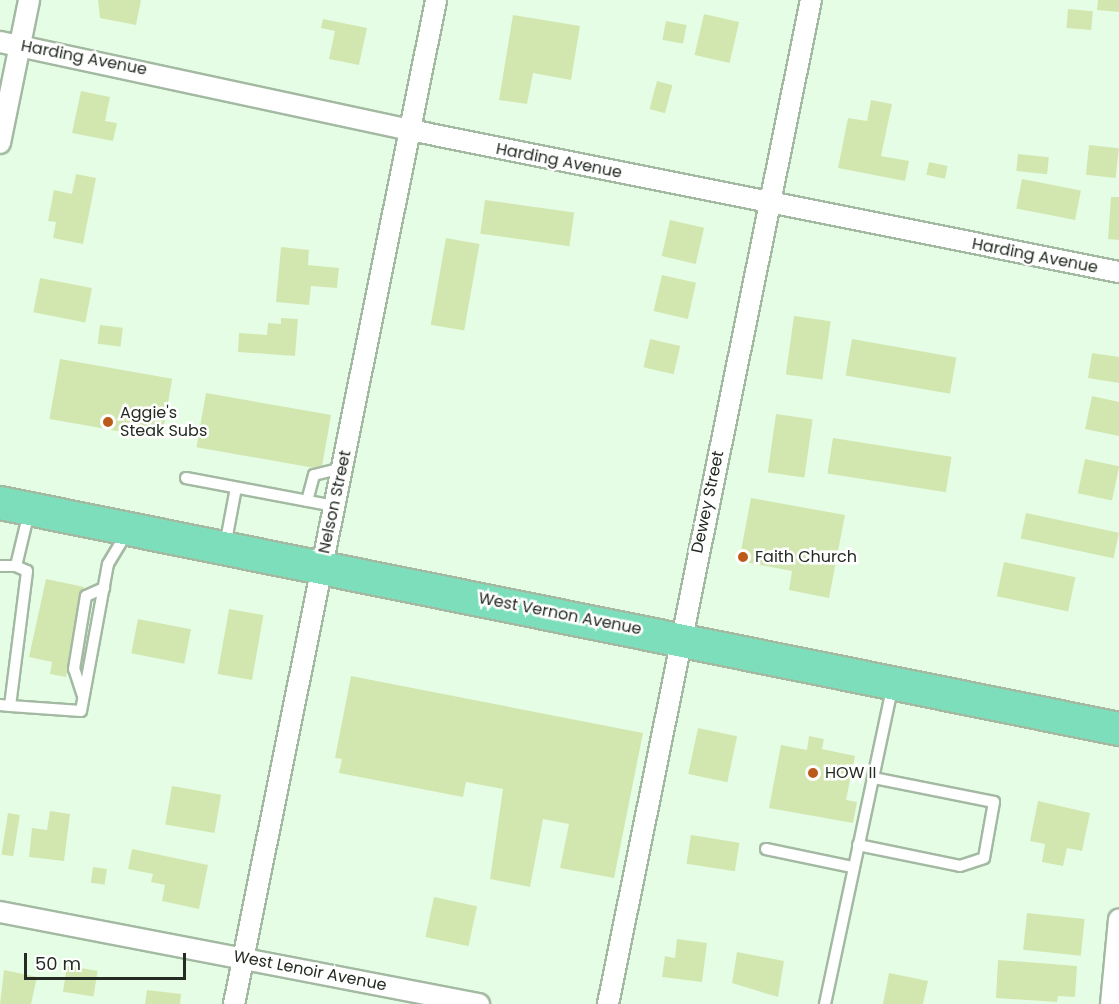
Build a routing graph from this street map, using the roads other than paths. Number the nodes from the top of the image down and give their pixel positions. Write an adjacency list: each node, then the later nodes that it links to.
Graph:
1 (29, 0): 5 (street)
2 (436, 0): 6 (street, Nelson Street)
3 (811, 0): 8 (street, Dewey Street)
4 (0, 42): 5 (street, Harding Avenue)
5 (20, 45): 6 (street, Harding Avenue); 7 (street)
6 (411, 130): 8 (street, Harding Avenue); 10 (street, Nelson Street)
7 (0, 143)
8 (770, 204): 9 (street, Harding Avenue); 22 (street, Dewey Street)
9 (1119, 272)
10 (342, 468): 13 (lane); 15 (street, Nelson Street)
11 (186, 478): 12 (lane)
12 (236, 488): 13 (lane); 17 (lane)
13 (307, 501): 15 (lane)
14 (15, 506): 16 (main road, West Vernon Avenue); 19 (lane)
15 (334, 506): 20 (street, Nelson Street)
16 (130, 529): 17 (main road, West Vernon Avenue); 21 (lane)
17 (224, 547): 20 (main road, West Vernon Avenue)
18 (0, 566): 19 (lane)
19 (16, 566): 25 (lane)
20 (322, 566): 22 (main road, West Vernon Avenue); 33 (street, Nelson Street)
21 (104, 588): 24 (lane); 24 (lane)
22 (680, 638): 23 (main road, West Vernon Avenue); 36 (street, Dewey Street)
23 (894, 683): 26 (main road, West Vernon Avenue); 27 (lane)
24 (83, 697): 25 (lane)
25 (5, 705)
26 (1119, 729)
27 (874, 778): 28 (lane); 28 (lane)
28 (858, 845): 30 (lane)
29 (766, 849): 30 (lane)
30 (852, 867): 37 (lane)
31 (0, 912): 33 (street, West Lenoir Avenue)
32 (1119, 919): 38 (street)
33 (243, 958): 34 (street, Nelson Street); 35 (street, West Lenoir Avenue)
34 (234, 1004)
35 (479, 1004)
36 (608, 1004)
37 (825, 1004)
38 (1111, 1004)

